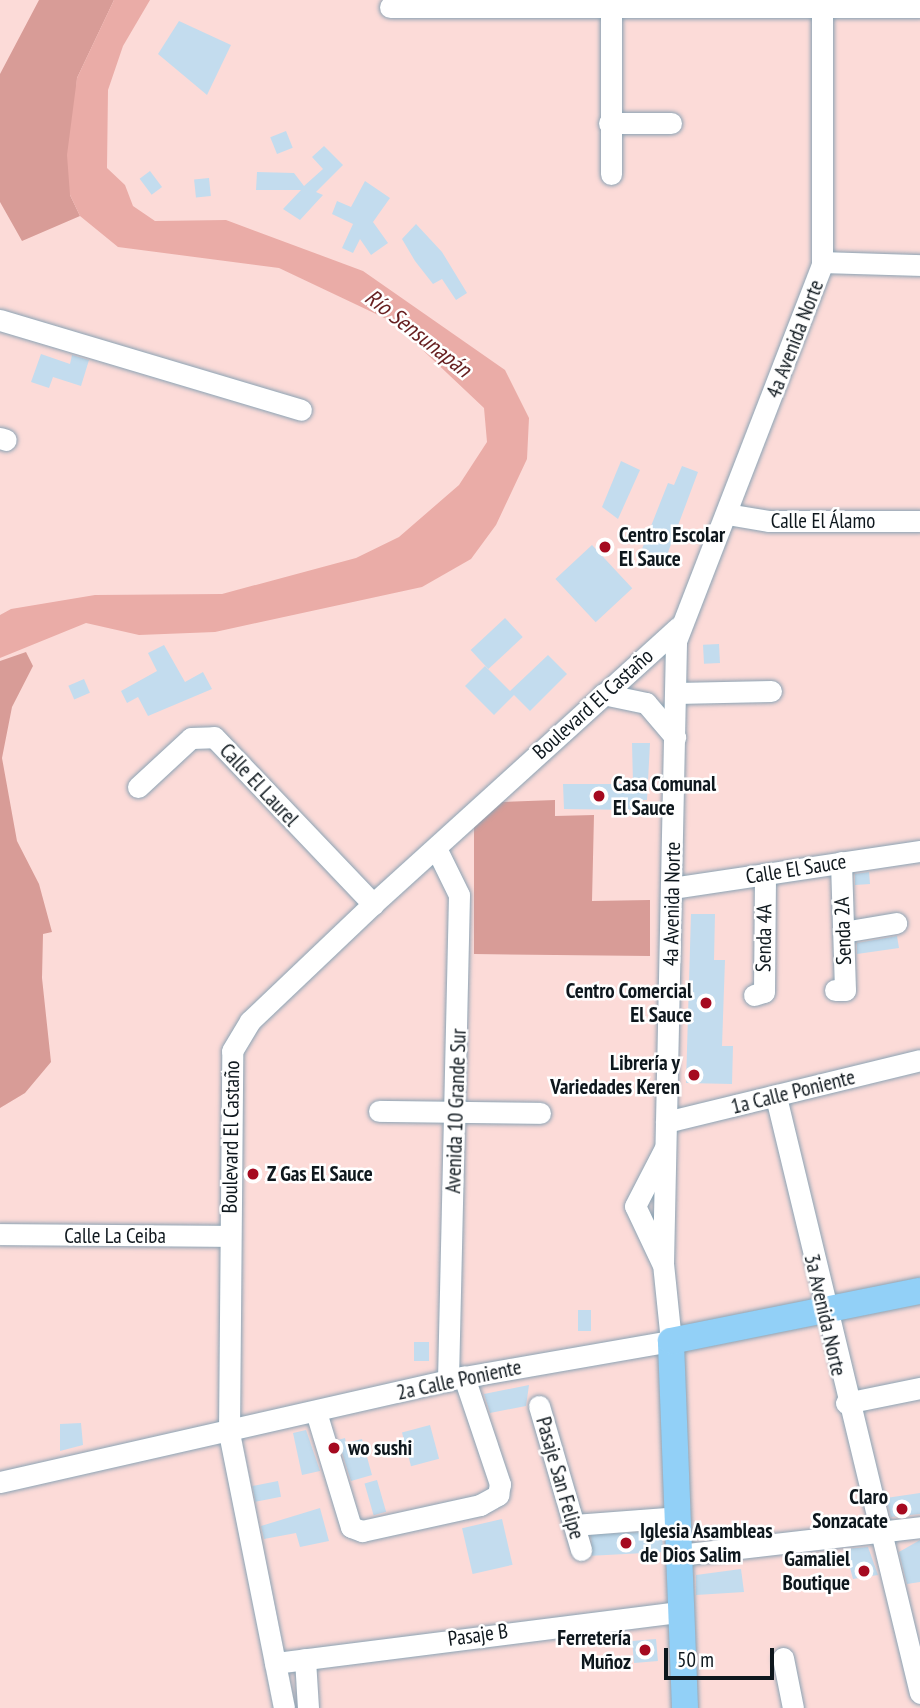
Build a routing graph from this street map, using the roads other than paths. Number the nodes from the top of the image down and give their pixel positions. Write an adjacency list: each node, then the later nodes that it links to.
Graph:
1 (822, 3): 2 (street); 4 (street); 8 (street, 4a Avenida Norte)
2 (611, 5): 3 (street); 6 (street)
3 (390, 7)
4 (920, 7)
5 (671, 122): 6 (street)
6 (609, 123): 7 (street)
7 (611, 174)
8 (823, 262): 9 (street); 12 (street, 4a Avenida Norte)
9 (920, 265)
10 (0, 320): 11 (street)
11 (301, 410)
12 (727, 514): 13 (street, Calle El Álamo); 14 (street, 4a Avenida Norte)
13 (920, 521)
14 (678, 627): 16 (street, 4a Avenida Norte); 17 (street, Boulevard El Castaño)
15 (771, 691): 16 (street)
16 (676, 693): 18 (street, 4a Avenida Norte)
17 (603, 694): 18 (street); 20 (street, Boulevard El Castaño)
18 (675, 737): 24 (street, 4a Avenida Norte)
19 (138, 787): 25 (street, Calle El Laurel)
20 (436, 848): 25 (street, Boulevard El Castaño); 33 (street, Avenida 10 Grande Sur)
21 (920, 851): 22 (street, Calle El Sauce)
22 (841, 862): 23 (street, Calle El Sauce); 27 (street, Senda 2A)
23 (765, 874): 24 (street, Calle El Sauce); 29 (street, Senda 4A)
24 (672, 888): 35 (street, 4a Avenida Norte)
25 (373, 904): 38 (street, Boulevard El Castaño)
26 (896, 923): 27 (street)
27 (843, 932): 28 (street, Senda 2A)
28 (835, 990)
29 (754, 995)
30 (920, 1060): 31 (street, 1a Calle Poniente)
31 (776, 1097): 35 (street, 1a Calle Poniente); 41 (street, 3a Avenida Norte)
32 (379, 1111): 33 (street)
33 (456, 1112): 34 (street); 43 (street, Avenida 10 Grande Sur)
34 (540, 1113)
35 (666, 1122): 36 (street, 4a Avenida Norte)
36 (666, 1146): 39 (street, 4a Avenida Norte); 39 (street)
37 (0, 1234): 38 (street, Calle La Ceiba)
38 (230, 1236): 48 (street, Boulevard El Castaño)
39 (663, 1264): 42 (street, 4a Avenida Norte)
40 (920, 1291): 41 (main road, 2a Calle Poniente)
41 (822, 1307): 42 (main road, 2a Calle Poniente); 45 (street, 3a Avenida Norte)
42 (671, 1341): 43 (street, 2a Calle Poniente); 50 (main road, 4a Avenida Norte)
43 (456, 1379): 47 (street, 2a Calle Poniente); 47 (street)
44 (920, 1388): 45 (street)
45 (846, 1403): 53 (street, 3a Avenida Norte)
46 (539, 1406): 51 (street, Pasaje San Felipe)
47 (316, 1412): 48 (street, 2a Calle Poniente)
48 (229, 1432): 49 (street, 2a Calle Poniente); 59 (street, Boulevard El Castaño)
49 (0, 1482)
50 (677, 1517): 51 (street); 55 (main road, 4a Avenida Norte)
51 (574, 1525): 54 (street, Pasaje San Felipe)
52 (920, 1527): 53 (street)
53 (879, 1532): 55 (street); 60 (street, 3a Avenida Norte)
54 (581, 1549)
55 (679, 1555): 56 (main road, 4a Avenida Norte)
56 (681, 1612): 58 (street, Pasaje B); 63 (main road, 4a Avenida Norte)
57 (783, 1658): 64 (street)
58 (305, 1659): 59 (street, Pasaje B); 62 (street)
59 (275, 1663): 61 (street, Boulevard El Castaño)
60 (920, 1693)
61 (285, 1708)
62 (308, 1708)
63 (685, 1708)
64 (793, 1708)

